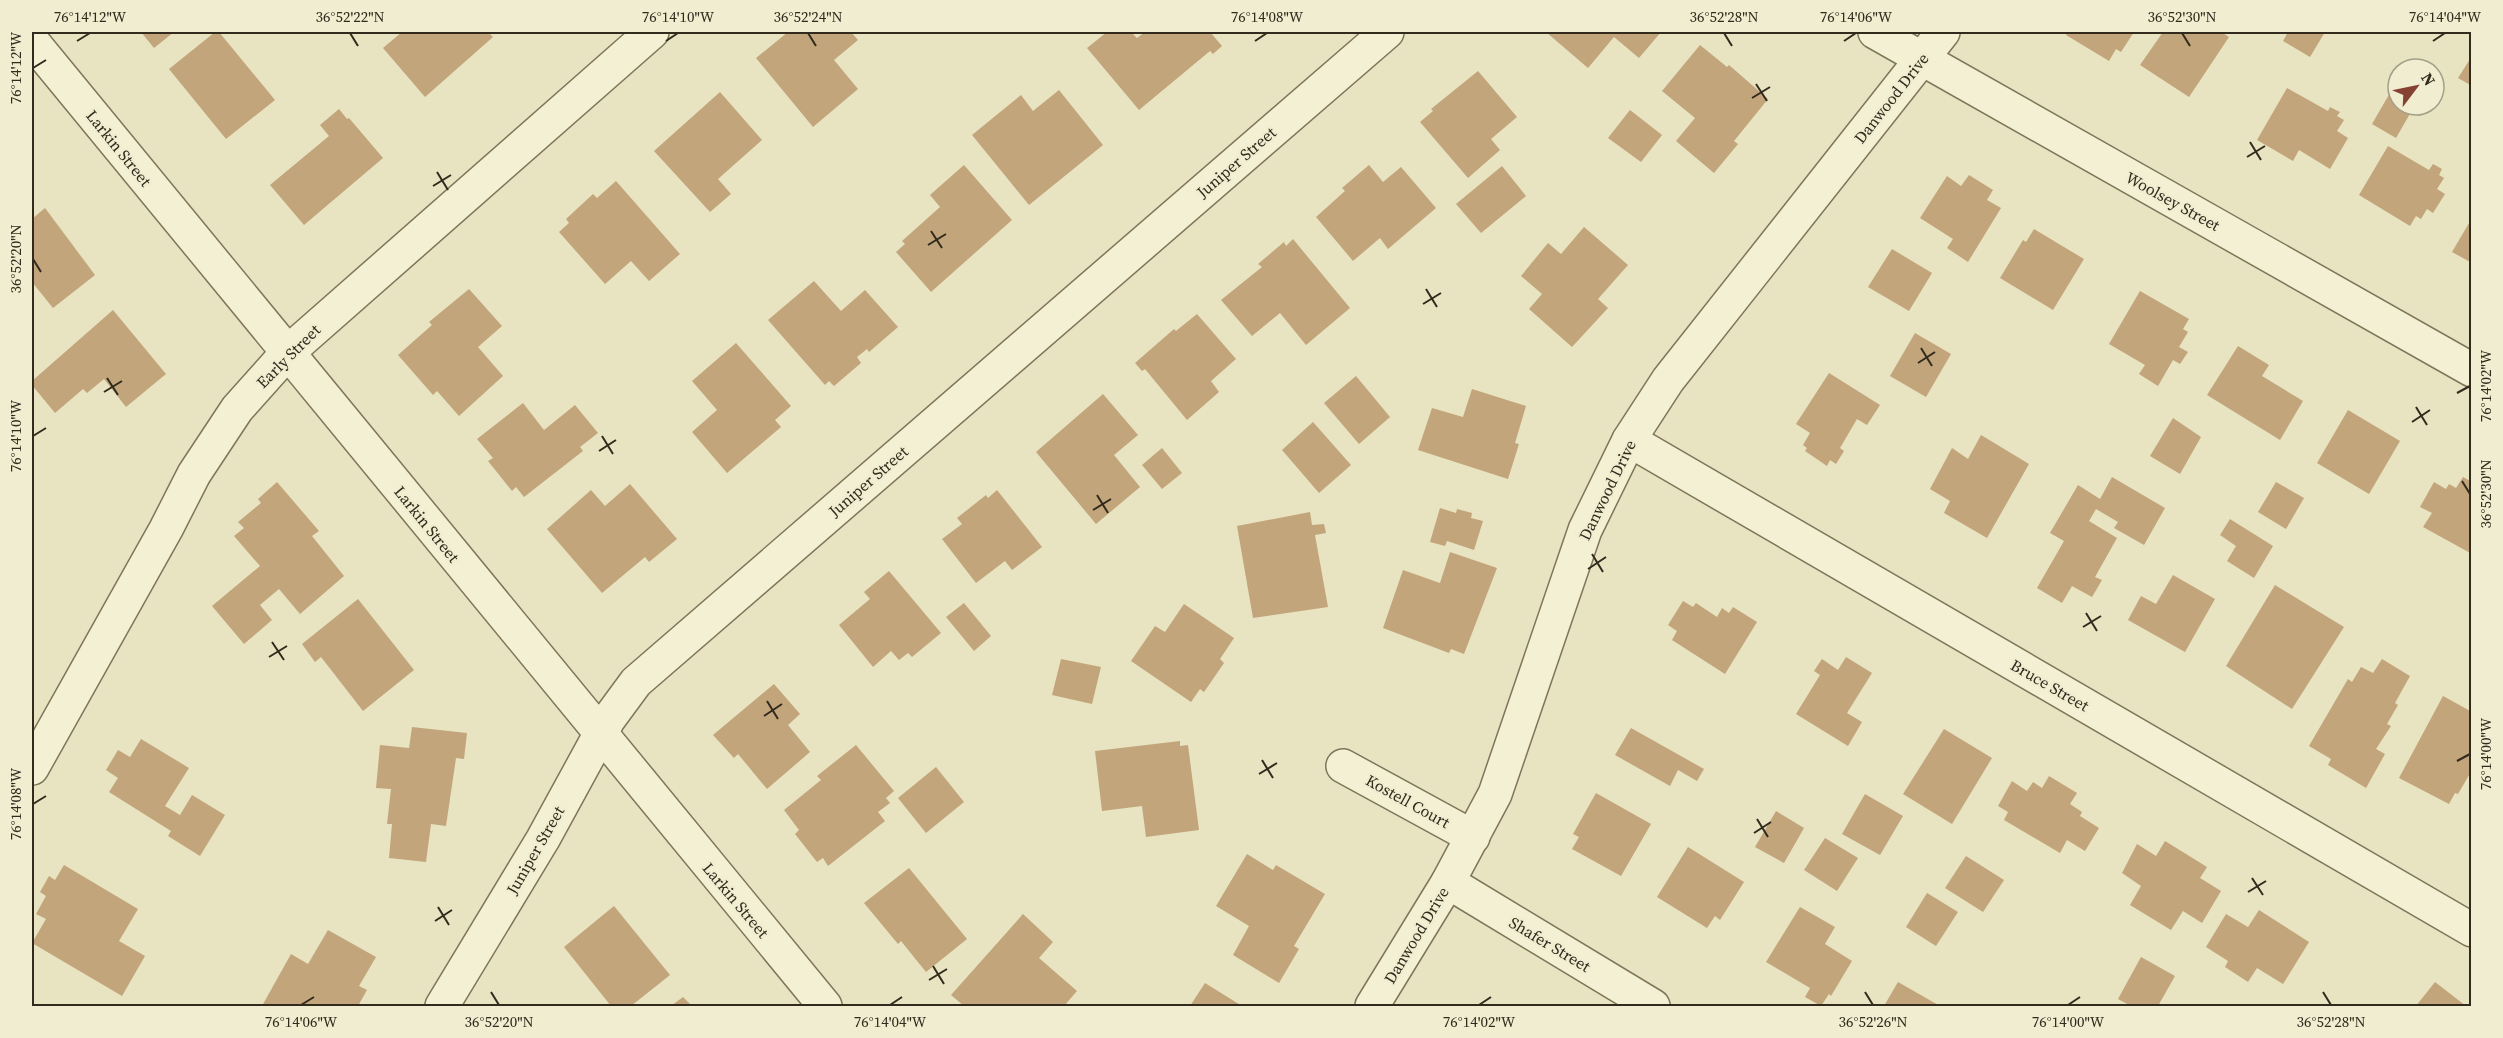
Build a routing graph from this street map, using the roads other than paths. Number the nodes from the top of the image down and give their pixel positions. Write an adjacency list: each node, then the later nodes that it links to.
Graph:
1 (652, 32): 7 (street, Early Street)
2 (1387, 32): 10 (street, Juniper Street)
3 (1875, 32): 6 (street, Woolsey Street)
4 (1943, 32): 6 (street, Danwood Drive)
5 (32, 41): 7 (street, Larkin Street)
6 (1921, 60): 8 (street, Woolsey Street); 9 (street, Danwood Drive)
7 (287, 353): 10 (street, Larkin Street); 12 (street, Early Street)
8 (2472, 370)
9 (1629, 440): 13 (street, Danwood Drive); 15 (street, Bruce Street)
10 (600, 735): 16 (street, Juniper Street); 17 (street, Larkin Street)
11 (1343, 766): 13 (street, Kostell Court)
12 (32, 768)
13 (1473, 837): 14 (street, Danwood Drive)
14 (1448, 882): 18 (street, Danwood Drive); 19 (street, Shafer Street)
15 (2472, 930)
16 (442, 1006)
17 (825, 1006)
18 (1372, 1006)
19 (1653, 1006)

